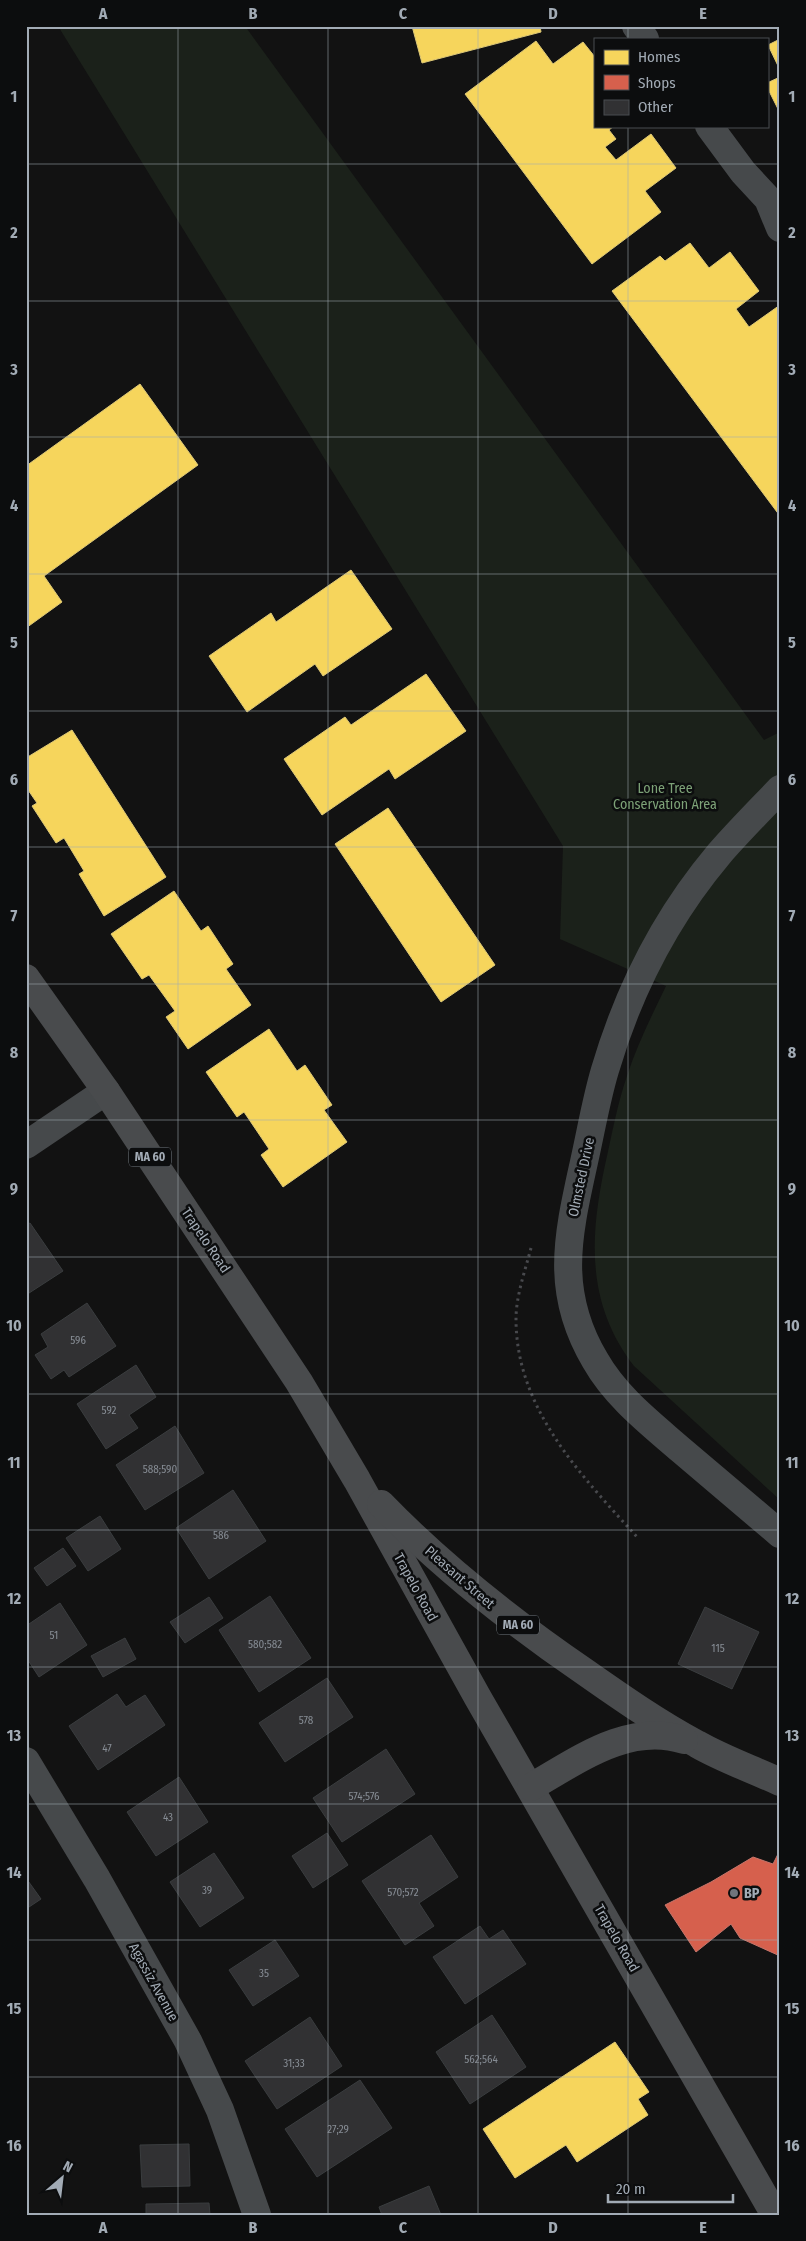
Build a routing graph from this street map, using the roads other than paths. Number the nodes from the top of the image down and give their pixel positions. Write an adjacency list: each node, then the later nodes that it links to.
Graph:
1 (636, 26): 2 (street)
2 (644, 38)
3 (710, 128): 4 (street)
4 (774, 199): 5 (street)
5 (780, 228)
6 (780, 789): 11 (street, Olmsted Drive)
7 (26, 978): 8 (main road, Trapelo Road / MA 60)
8 (106, 1091): 9 (street); 10 (main road, Trapelo Road / MA 60)
9 (26, 1146)
10 (357, 1480): 12 (main road, Pleasant Street / MA 60); 15 (main road, Trapelo Road / MA 60)
11 (780, 1534)
12 (699, 1745): 14 (main road, Pleasant Street / MA 60); 15 (main road, Pleasant Street / MA 60)
13 (26, 1761): 16 (street, Agassiz Avenue)
14 (780, 1782)
15 (531, 1787): 17 (main road, Trapelo Road)
16 (257, 2215)
17 (775, 2215)

